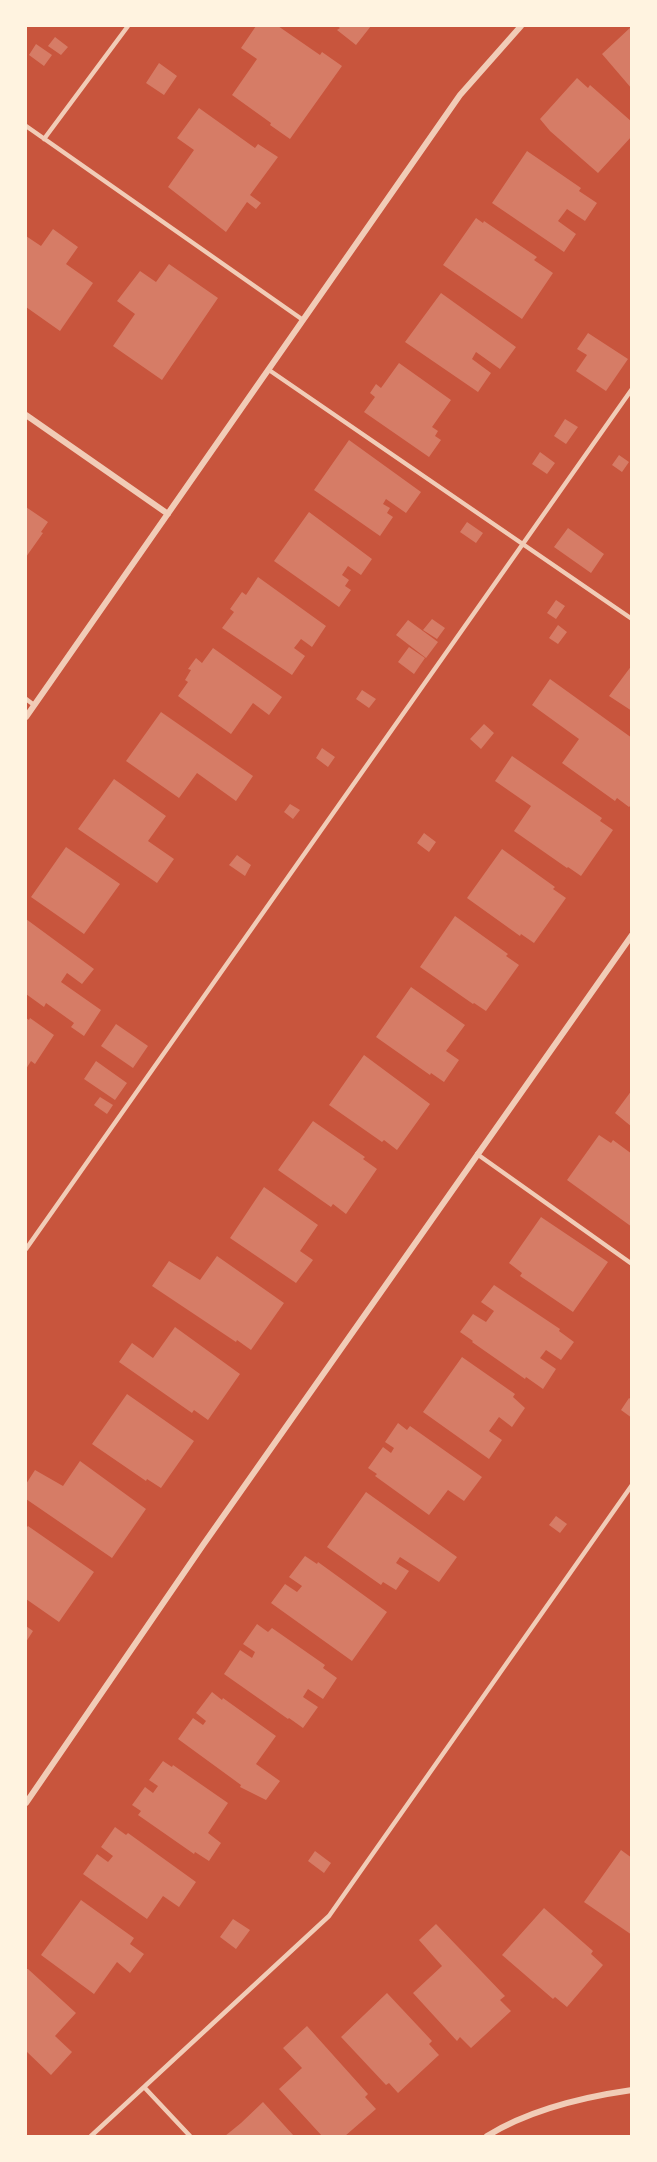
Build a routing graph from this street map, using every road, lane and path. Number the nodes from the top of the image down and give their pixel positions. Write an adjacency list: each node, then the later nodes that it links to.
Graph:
1 (128, 26): 4 (lane)
2 (521, 26): 5 (street)
3 (26, 126): 4 (lane)
4 (44, 139): 5 (lane)
5 (303, 320): 6 (street)
6 (269, 370): 9 (street); 10 (lane)
7 (632, 389): 10 (lane)
8 (26, 415): 9 (street)
9 (168, 514): 13 (street)
10 (522, 543): 11 (lane); 17 (lane)
11 (632, 618)
12 (26, 699): 13 (lane)
13 (34, 705): 14 (street)
14 (26, 717)
15 (632, 934): 16 (street)
16 (477, 1154): 18 (lane); 20 (street)
17 (26, 1249)
18 (632, 1264)
19 (632, 1485): 21 (lane)
20 (26, 1803)
21 (144, 2087): 23 (lane); 24 (lane)
22 (632, 2090): 25 (street)
23 (91, 2136)
24 (190, 2136)
25 (487, 2136)

